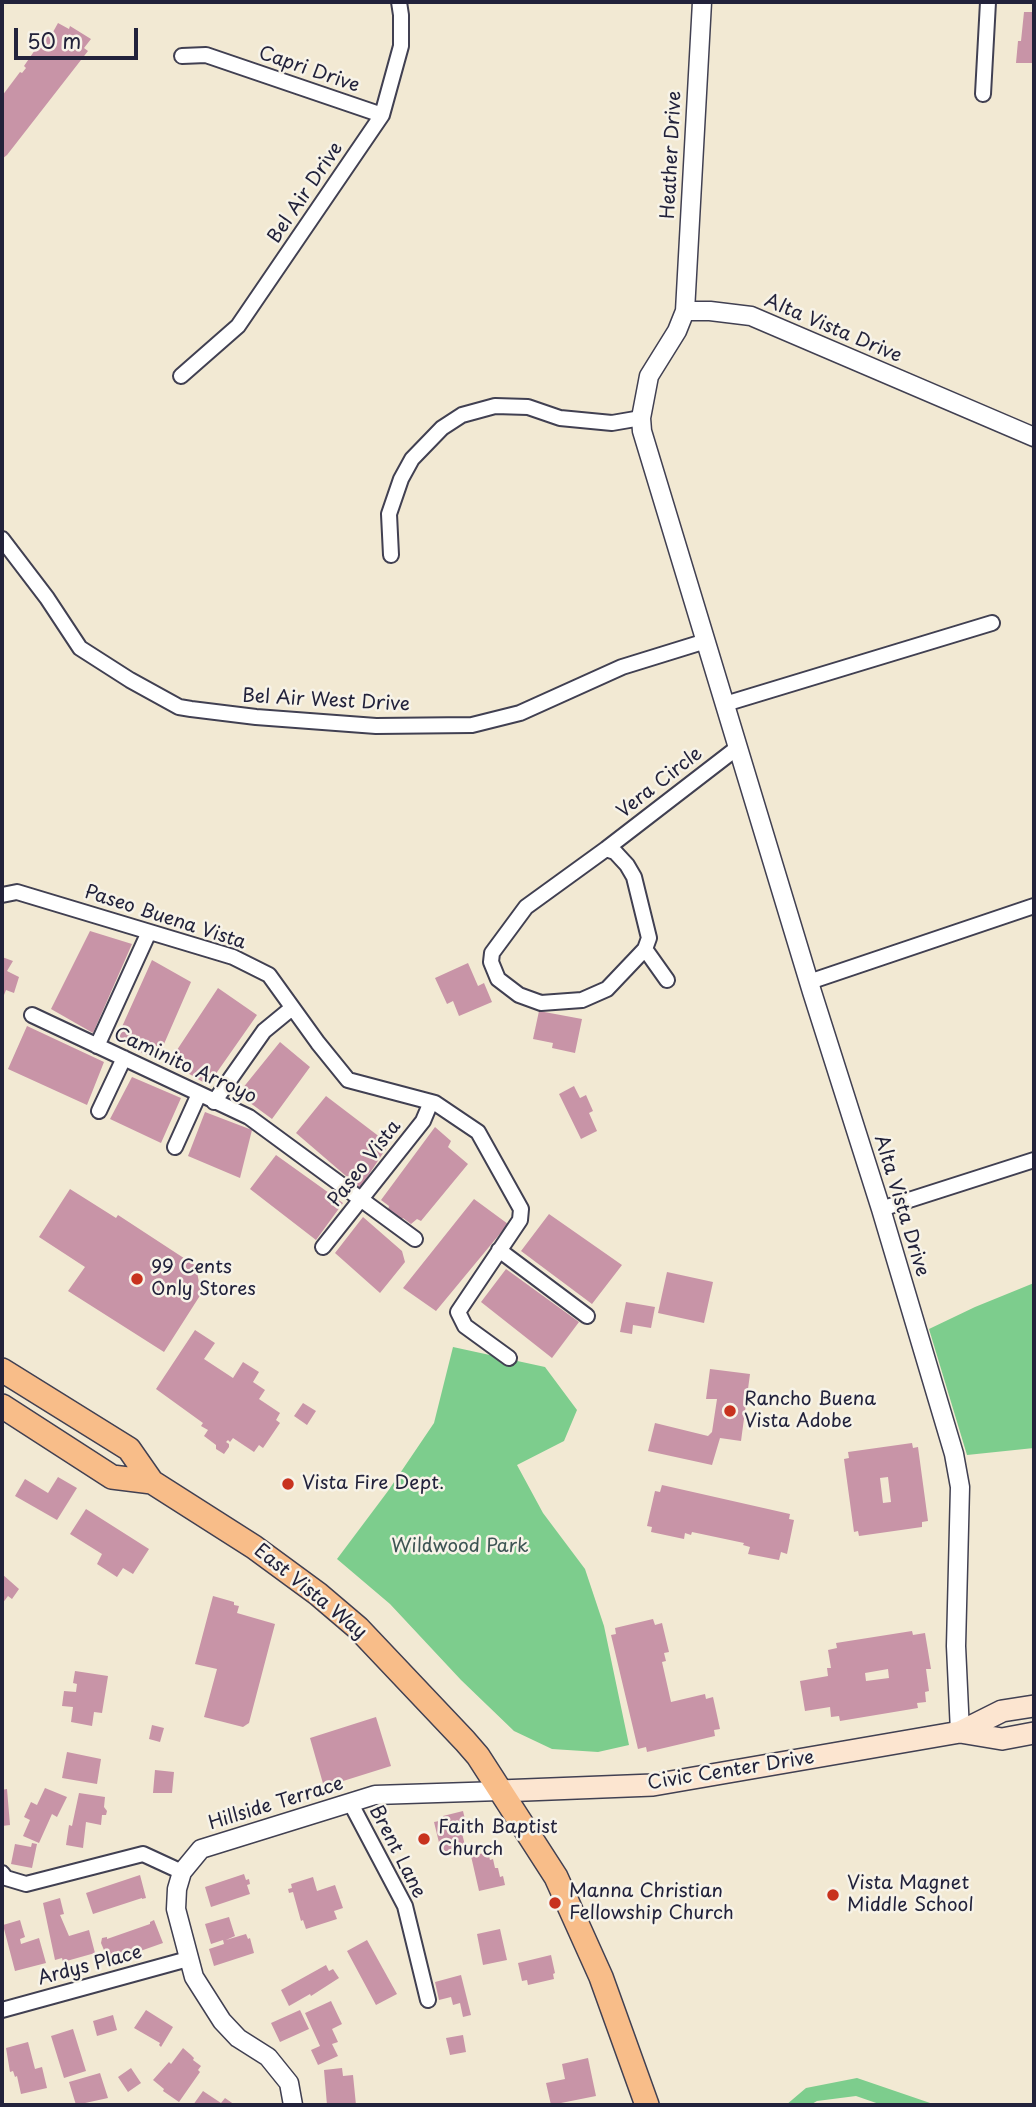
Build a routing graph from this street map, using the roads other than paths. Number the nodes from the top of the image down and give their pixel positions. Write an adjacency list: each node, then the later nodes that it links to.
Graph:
1 (399, 2): 6 (street, Bel Air Drive)
2 (702, 2): 7 (street, Heather Drive)
3 (988, 2): 5 (street)
4 (182, 56): 6 (street, Capri Drive)
5 (982, 94)
6 (382, 115): 8 (street, Bel Air Drive)
7 (685, 311): 9 (street, Alta Vista Drive); 10 (street, Alta Vista Drive)
8 (181, 376)
9 (641, 418): 12 (street); 14 (street, Alta Vista Drive)
10 (1034, 437)
11 (2, 539): 14 (street, Bel Air West Drive)
12 (391, 555)
13 (992, 623): 15 (street)
14 (706, 641): 15 (street, Alta Vista Drive)
15 (725, 704): 16 (street, Alta Vista Drive)
16 (737, 748): 17 (street, Vera Circle); 23 (street, Alta Vista Drive)
17 (606, 849): 21 (street); 21 (street, Vera Circle)
18 (2, 895): 20 (street, Paseo Buena Vista)
19 (1034, 906): 23 (street)
20 (149, 932): 24 (street, Paseo Buena Vista); 26 (street)
21 (645, 949): 22 (street)
22 (667, 980)
23 (808, 982): 35 (street, Alta Vista Drive)
24 (292, 1007): 29 (street); 30 (street, Paseo Buena Vista)
25 (32, 1015): 26 (street, Caminito Arroyo)
26 (97, 1045): 27 (street, Caminito Arroyo)
27 (124, 1058): 28 (street, Caminito Arroyo); 31 (street)
28 (199, 1094): 29 (street, Caminito Arroyo); 32 (street)
29 (214, 1102): 34 (street, Caminito Arroyo)
30 (431, 1102): 34 (street, Paseo Vista); 38 (street, Paseo Buena Vista)
31 (99, 1111)
32 (175, 1147)
33 (1034, 1160): 35 (street)
34 (362, 1200): 36 (street, Caminito Arroyo); 37 (street, Paseo Vista)
35 (881, 1209): 45 (street, Alta Vista Drive)
36 (415, 1239)
37 (323, 1247)
38 (499, 1250): 39 (street); 40 (street, Paseo Buena Vista)
39 (587, 1316)
40 (509, 1358)
41 (2, 1370): 43 (main road, East Vista Way)
42 (2, 1406): 43 (main road, East Vista Way)
43 (152, 1482): 47 (main road, East Vista Way)
44 (1034, 1706): 45 (main road, Civic Center Drive)
45 (960, 1732): 46 (main road, Civic Center Drive); 47 (main road, Civic Center Drive)
46 (1034, 1733)
47 (500, 1791): 48 (street, Hillside Terrace); 55 (main road, East Vista Way)
48 (350, 1802): 49 (street, Hillside Terrace); 52 (street, Brent Lane)
49 (182, 1872): 50 (street); 51 (street)
50 (2, 1873)
51 (188, 1959): 53 (street, Ardys Place); 54 (street)
52 (428, 2000)
53 (2, 2010)
54 (293, 2105)
55 (647, 2105)

